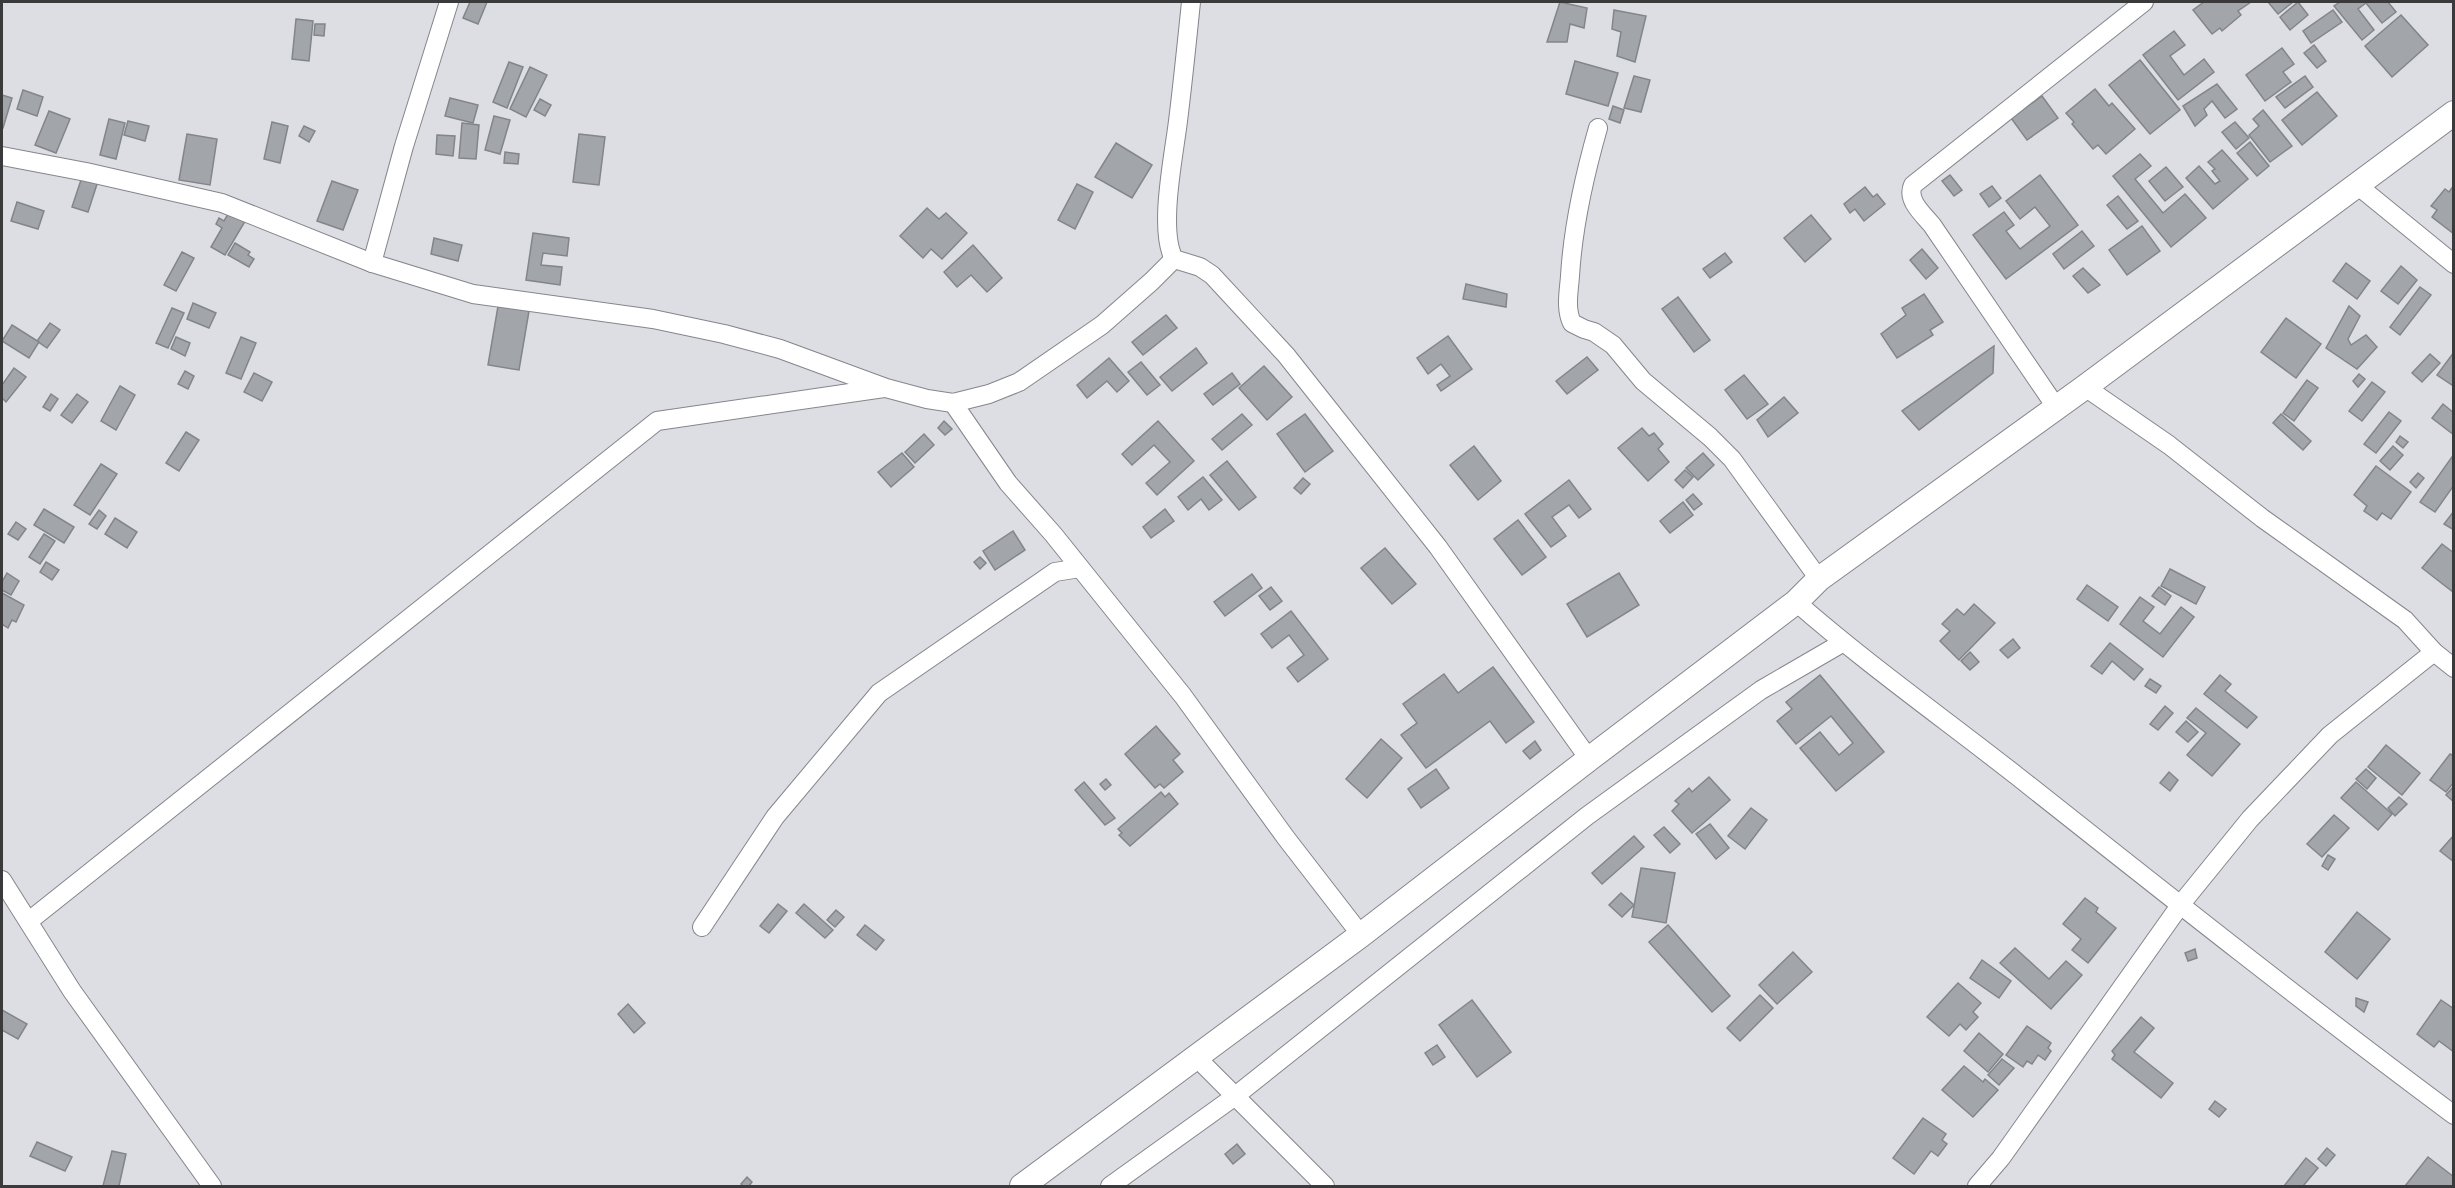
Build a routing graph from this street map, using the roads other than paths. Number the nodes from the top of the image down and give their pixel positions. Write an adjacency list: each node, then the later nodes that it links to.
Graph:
1 (449, 2): 9 (street)
2 (1191, 2): 8 (street)
3 (2144, 2): 14 (street)
4 (2454, 113): 7 (street)
5 (1598, 129): 16 (street)
6 (2, 156): 9 (street)
7 (2357, 185): 10 (street); 11 (street)
8 (1174, 259): 13 (street); 21 (street)
9 (372, 263): 12 (street)
10 (2454, 264)
11 (2085, 387): 14 (street); 19 (street)
12 (886, 388): 13 (street); 24 (street)
13 (953, 404): 15 (street)
14 (2056, 407): 16 (street)
15 (1080, 568): 25 (street); 26 (street)
16 (1819, 579): 17 (street)
17 (1796, 602): 18 (street); 21 (street)
18 (1842, 643): 23 (street); 28 (street)
19 (2434, 652): 20 (street); 23 (street)
20 (2454, 668)
21 (1589, 759): 26 (street)
22 (2, 880): 24 (street)
23 (2181, 904): 29 (street); 34 (street)
24 (29, 921): 30 (street)
25 (702, 927)
26 (1361, 935): 27 (street)
27 (1196, 1057): 28 (street); 31 (street)
28 (1234, 1097): 32 (street); 33 (street)
29 (2454, 1115)
30 (212, 1186)
31 (1022, 1186)
32 (1110, 1186)
33 (1325, 1186)
34 (1977, 1186)

